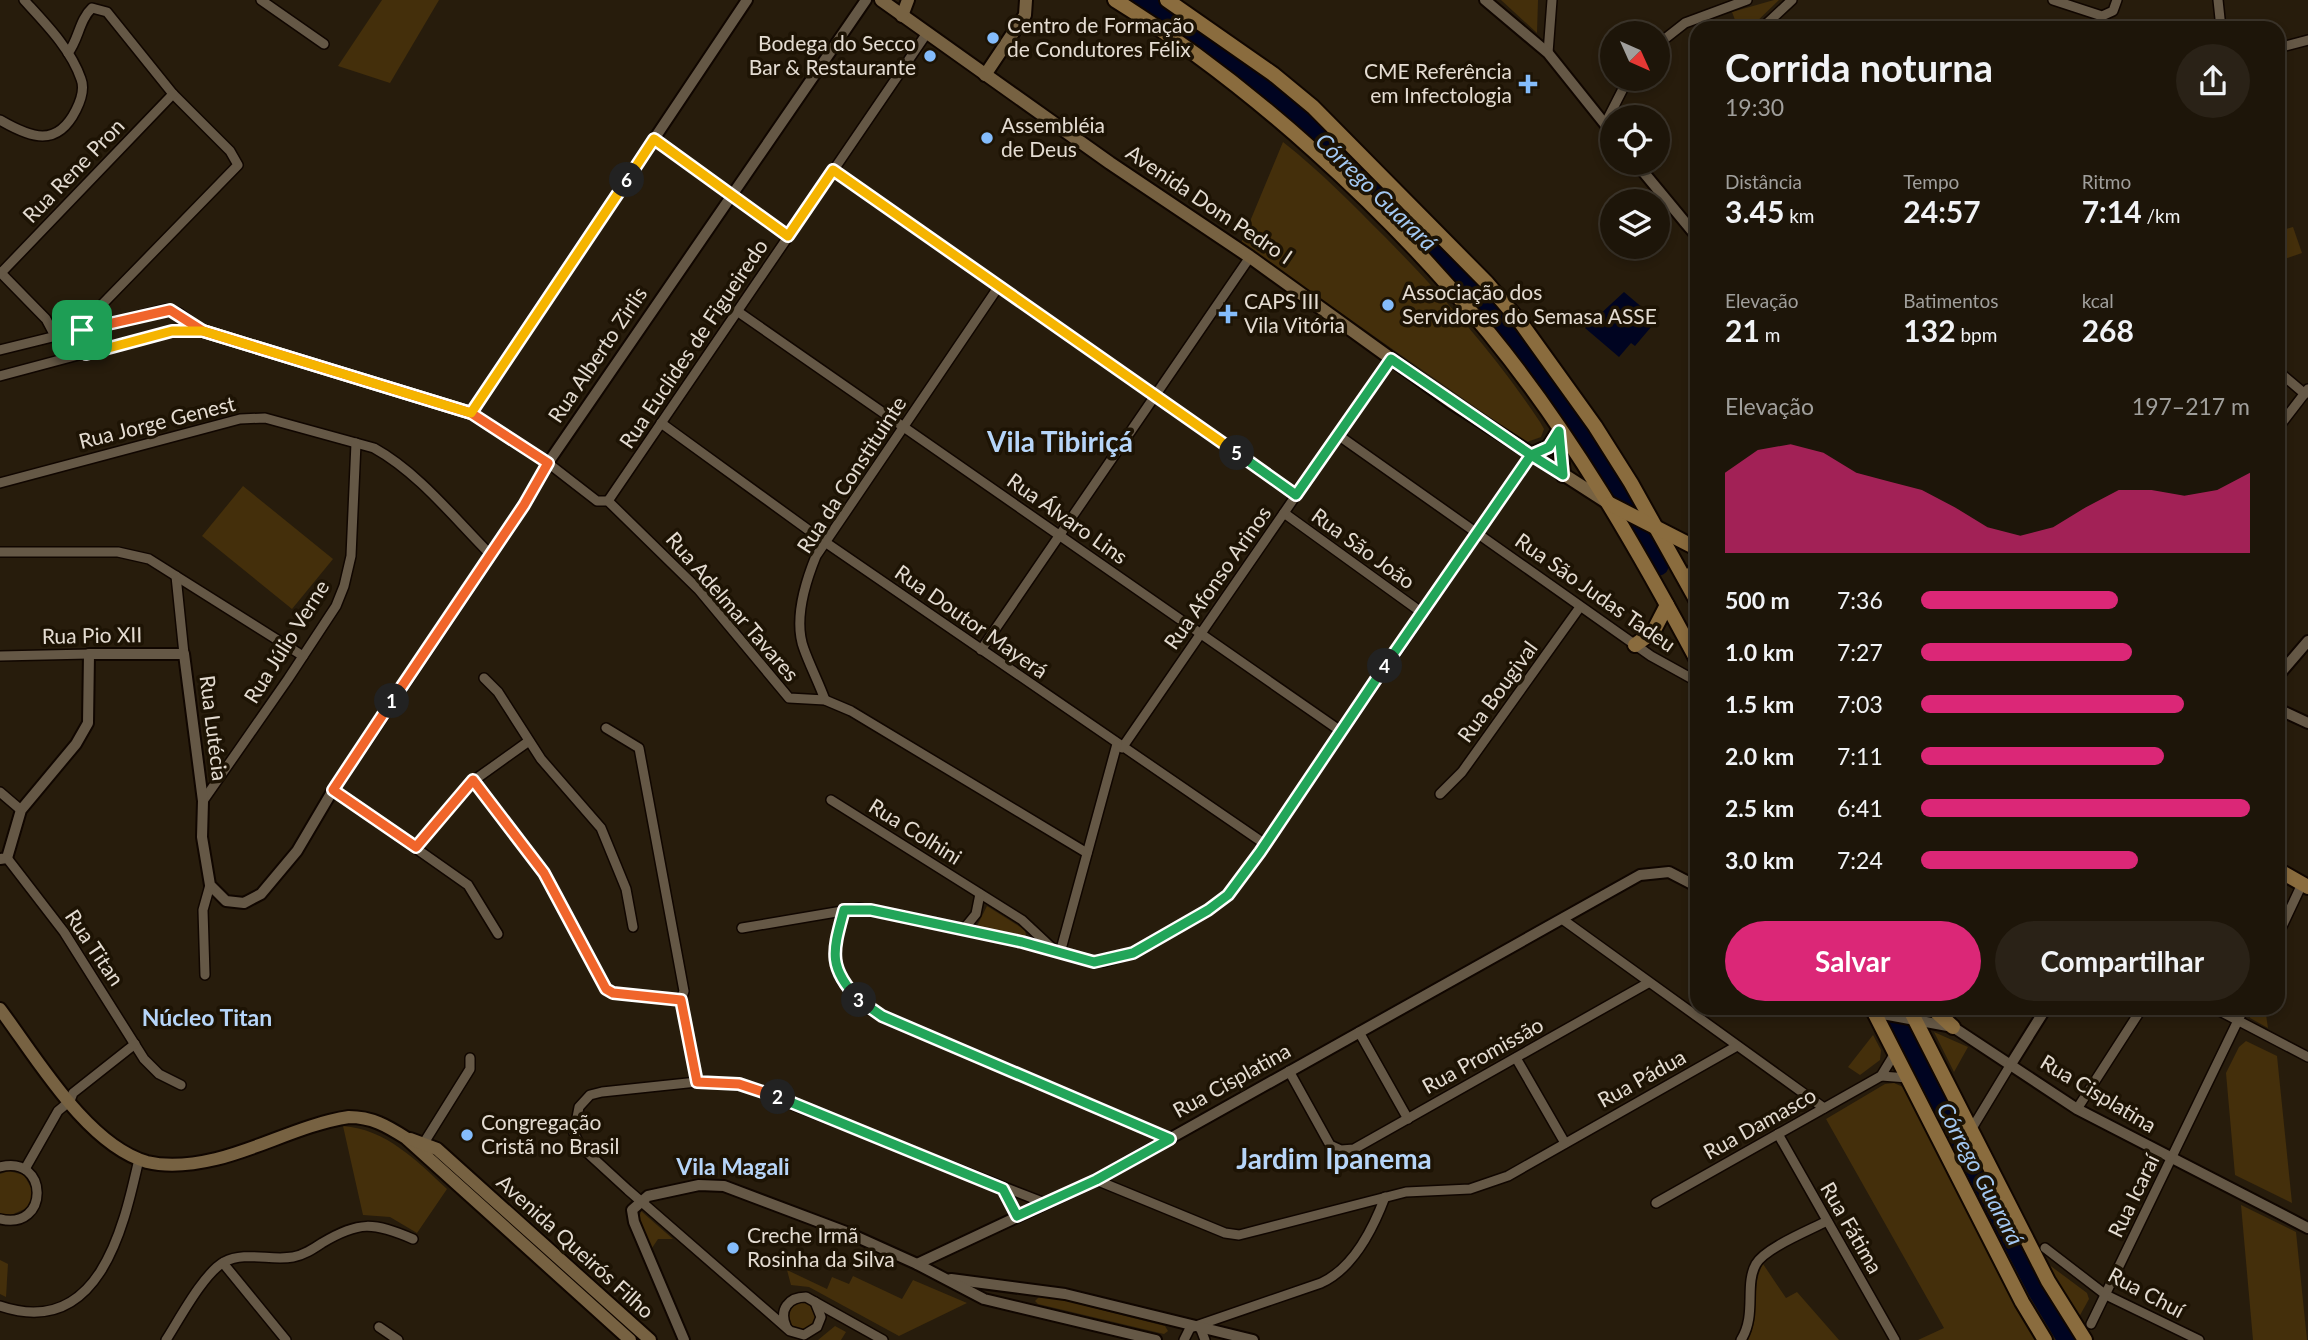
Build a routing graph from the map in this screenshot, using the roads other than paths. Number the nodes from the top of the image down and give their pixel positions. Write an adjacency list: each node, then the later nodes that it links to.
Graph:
1 (24, 0): 27 (street)
2 (261, 0): 25 (street)
3 (747, 0): 33 (street)
4 (866, 0): 36 (street, Rua Alberto Zirlis)
5 (881, 0): 17 (main road, Avenida Dom Pedro I)
6 (908, 0): 17 (main road)
7 (1026, 0): 29 (main road)
8 (1115, 0): 59 (main road)
9 (1167, 0): 70 (main road)
10 (1485, 0): 28 (street)
11 (1552, 0): 28 (street)
12 (1747, 0): 18 (street)
13 (1792, 0): 20 (street)
14 (2053, 0): 15 (street)
15 (2118, 0)
16 (2218, 0): 21 (street)
17 (902, 16): 22 (main road, Avenida Dom Pedro I)
18 (1690, 21)
19 (1690, 21): 23 (street)
20 (1770, 21)
21 (2220, 21)
22 (927, 33): 29 (main road, Avenida Dom Pedro I); 34 (street, Rua Euclides de Figueiredo)
23 (1670, 35)
24 (2308, 40): 26 (street)
25 (324, 44)
26 (2285, 46)
27 (68, 53): 30 (street); 32 (street)
28 (1548, 53): 31 (street)
29 (985, 75): 39 (main road, Avenida Dom Pedro I)
30 (173, 94): 40 (street, Rua Rene Pron); 44 (street)
31 (1600, 118)
32 (0, 120)
33 (654, 139): 36 (street); 55 (street)
34 (833, 170): 38 (street, Rua Euclides de Figueiredo); 41 (street)
35 (1646, 175): 37 (street)
36 (731, 195): 38 (street); 63 (street, Rua Alberto Zirlis)
37 (1690, 228)
38 (788, 236): 43 (street, Rua Euclides de Figueiredo)
39 (1250, 257): 50 (main road, Avenida Dom Pedro I); 54 (street)
40 (0, 272): 47 (street)
41 (999, 286): 54 (street); 58 (street, Rua da Constituinte)
42 (170, 310): 44 (street); 45 (street); 46 (street)
43 (737, 312): 57 (street, Rua Euclides de Figueiredo); 58 (street, Rua Álvaro Lins)
44 (82, 330): 47 (street); 49 (street)
45 (172, 331): 46 (street); 49 (street)
46 (203, 331): 55 (street)
47 (55, 336): 48 (street)
48 (0, 351)
49 (86, 354): 51 (street)
50 (1391, 359): 60 (street, Rua Afonso Arinos); 62 (main road, Avenida Dom Pedro I)
51 (0, 376)
52 (2285, 376): 53 (street)
53 (2306, 391): 56 (street)
54 (1156, 395): 66 (street); 72 (street)
55 (471, 413): 63 (street)
56 (2285, 419)
57 (661, 423): 67 (street, Rua Euclides de Figueiredo); 73 (street, Rua Doutor Mayerá)
58 (903, 427): 72 (street, Rua Álvaro Lins); 73 (street, Rua da Constituinte)
59 (1559, 431): 62 (main road); 64 (main road); 68 (main road)
60 (1338, 435): 66 (street, Rua Afonso Arinos); 71 (street, Rua São Judas Tadeu)
61 (356, 443): 65 (street, Rua Jorge Genest); 76 (street, Rua Jorge Genest); 92 (street, Rua Júlio Verne)
62 (1531, 455): 64 (main road, Avenida Dom Pedro I); 71 (street)
63 (548, 463): 67 (street, Rua Adelmar Tavares); 76 (street, Rua Alberto Zirlis)
64 (1563, 475): 68 (main road, Avenida Dom Pedro I)
65 (0, 483)
66 (1296, 495): 69 (street, Rua Afonso Arinos)
67 (608, 501): 96 (street, Rua Adelmar Tavares)
68 (1615, 506): 70 (main road, Avenida Dom Pedro I); 81 (main road)
69 (1284, 513): 83 (street, Rua São João); 84 (street, Rua Afonso Arinos)
70 (1656, 528): 74 (main road, Avenida Dom Pedro I); 79 (main road)
71 (1477, 533): 82 (street, Rua São Judas Tadeu); 83 (street)
72 (1059, 536): 84 (street, Rua Álvaro Lins); 88 (street)
73 (825, 542): 88 (street, Rua Doutor Mayerá); 96 (street, Rua da Constituinte)
74 (1690, 545)
75 (0, 552): 77 (street)
76 (490, 554): 104 (street, Rua Alberto Zirlis)
77 (176, 576): 90 (street, Rua Lutécia); 92 (street)
78 (1690, 577): 79 (main road)
79 (1687, 581): 80 (main road)
80 (1690, 587)
81 (1667, 605): 86 (main road); 87 (main road)
82 (1580, 607): 86 (street, Rua São Judas Tadeu); 106 (street, Rua Bougival)
83 (1421, 612): 100 (street)
84 (1201, 634): 100 (street, Rua Álvaro Lins); 102 (street, Rua Afonso Arinos)
85 (2308, 641): 93 (street)
86 (1635, 645): 94 (street, Rua São Judas Tadeu)
87 (1690, 647)
88 (981, 650): 102 (street, Rua Doutor Mayerá)
89 (89, 654): 90 (street, Rua Pio XII); 91 (street, Rua Pio XII); 109 (street)
90 (184, 654): 108 (street, Rua Lutécia)
91 (0, 656)
92 (303, 656): 108 (street, Rua Júlio Verne)
93 (2285, 668)
94 (1690, 677)
95 (484, 678): 101 (street)
96 (825, 700): 112 (street, Rua Adelmar Tavares)
97 (2285, 712): 98 (street)
98 (2308, 723)
99 (606, 728): 129 (street)
100 (1342, 732): 110 (street)
101 (529, 741): 103 (street); 122 (street)
102 (1119, 746): 110 (street, Rua Doutor Mayerá); 112 (street, Rua Afonso Arinos)
103 (473, 780): 111 (street); 129 (street)
104 (333, 790): 111 (street); 116 (street, Rua Alberto Zirlis)
105 (0, 792): 109 (street)
106 (1440, 794)
107 (831, 800): 118 (street, Rua Colhini)
108 (203, 801): 116 (street, Rua Lutécia)
109 (21, 810): 113 (street)
110 (1265, 844): 126 (street)
111 (416, 847): 125 (street)
112 (1087, 853): 126 (street, Rua Afonso Arinos)
113 (3, 858): 143 (street, Rua Titan)
114 (2285, 874): 117 (main road)
115 (1690, 882): 120 (street, Rua Cisplatina)
116 (210, 885): 127 (street)
117 (2305, 886): 121 (street)
118 (980, 894): 124 (street); 126 (street, Rua Colhini)
119 (844, 910): 123 (street); 124 (street); 161 (street)
120 (1562, 919): 128 (street); 142 (street, Rua Cisplatina)
121 (2285, 922)
122 (633, 927)
123 (742, 928)
124 (963, 930): 126 (street)
125 (498, 934)
126 (1057, 952)
127 (205, 975)
128 (1648, 983): 131 (street); 148 (street, Rua Promissão)
129 (681, 1000): 153 (street)
130 (0, 1009): 155 (main road, Avenida Queirós Filho)
131 (1690, 1013)
132 (1693, 1015): 144 (street)
133 (1876, 1015): 145 (main road)
134 (1940, 1015): 141 (main road)
135 (2042, 1015): 149 (street)
136 (2137, 1015): 157 (street)
137 (2226, 1015): 140 (street)
138 (2240, 1015): 140 (street, Rua Icaraí)
139 (1909, 1016): 141 (street, Rua Cisplatina); 159 (main road)
140 (2237, 1022): 146 (street); 165 (street, Rua Icaraí)
141 (1953, 1027): 149 (street, Rua Cisplatina)
142 (1359, 1032): 150 (street, Rua Cisplatina); 158 (street)
143 (135, 1044): 154 (street, Rua Titan); 155 (street)
144 (1737, 1046): 156 (street); 162 (street, Rua Pádua)
145 (1895, 1053): 151 (street, Rua Damasco); 152 (main road)
146 (2308, 1057)
147 (470, 1058): 163 (street)
148 (1516, 1058): 158 (street, Rua Promissão); 162 (street)
149 (2011, 1064): 157 (street, Rua Cisplatina); 159 (street)
150 (1289, 1071): 158 (street, Rua Promissão); 161 (street, Rua Cisplatina)
151 (1881, 1076): 152 (street); 156 (street, Rua Damasco)
152 (1908, 1078): 210 (main road)
153 (697, 1082): 169 (street); 171 (street)
154 (181, 1084)
155 (70, 1101): 164 (main road, Avenida Queirós Filho); 167 (street)
156 (1824, 1108): 160 (street, Rua Damasco)
157 (2077, 1109): 165 (street, Rua Cisplatina)
158 (1408, 1119)
159 (1971, 1130): 211 (main road)
160 (1778, 1134): 173 (street, Rua Damasco); 176 (street, Rua Fátima)
161 (1170, 1139): 168 (street, Rua Cisplatina)
162 (1565, 1143): 170 (street, Rua Pádua)
163 (421, 1147): 164 (main road, Avenida Queirós Filho); 177 (main road, Avenida Queirós Filho)
164 (139, 1159): 186 (street)
165 (2171, 1159): 178 (street, Rua Cisplatina); 184 (street, Rua Icaraí)
166 (0, 1167): 167 (street)
167 (25, 1169): 175 (street)
168 (1096, 1180): 170 (street, Rua Pádua); 172 (street, Rua Cisplatina)
169 (1003, 1189): 172 (street); 174 (street)
170 (1385, 1197): 193 (street)
171 (639, 1200): 182 (street); 188 (street); 201 (street)
172 (1045, 1203): 174 (street, Rua Cisplatina)
173 (1656, 1203)
174 (1017, 1216): 182 (street, Rua Cisplatina)
175 (0, 1219)
176 (1827, 1221): 208 (street); 209 (street, Rua Fátima)
177 (513, 1226): 199 (main road, Avenida Queirós Filho); 200 (main road, Avenida Queirós Filho)
178 (2308, 1228)
179 (412, 1239): 181 (street)
180 (2045, 1248): 184 (street, Rua Chuí)
181 (223, 1262): 196 (street); 197 (street)
182 (917, 1264): 183 (street)
183 (943, 1278): 193 (street); 204 (street)
184 (2106, 1295): 191 (street, Rua Icaraí); 212 (street, Rua Chuí)
185 (815, 1302): 187 (street); 189 (street); 190 (street)
186 (0, 1306)
187 (786, 1306): 188 (street); 194 (street)
188 (765, 1308): 194 (street)
189 (840, 1317): 190 (street); 203 (street)
190 (820, 1322): 195 (street)
191 (2091, 1324)
192 (379, 1327): 198 (street)
193 (1199, 1327): 205 (street); 206 (street); 207 (street)
194 (789, 1329): 195 (street); 202 (street)
195 (808, 1337)
196 (166, 1340)
197 (286, 1340)
198 (398, 1340)
199 (630, 1340)
200 (650, 1340)
201 (684, 1340)
202 (800, 1340)
203 (883, 1340)
204 (1156, 1340)
205 (1184, 1340)
206 (1205, 1340)
207 (1253, 1340)
208 (1741, 1340)
209 (1895, 1340)
210 (2045, 1340)
211 (2085, 1340)
212 (2199, 1340)

